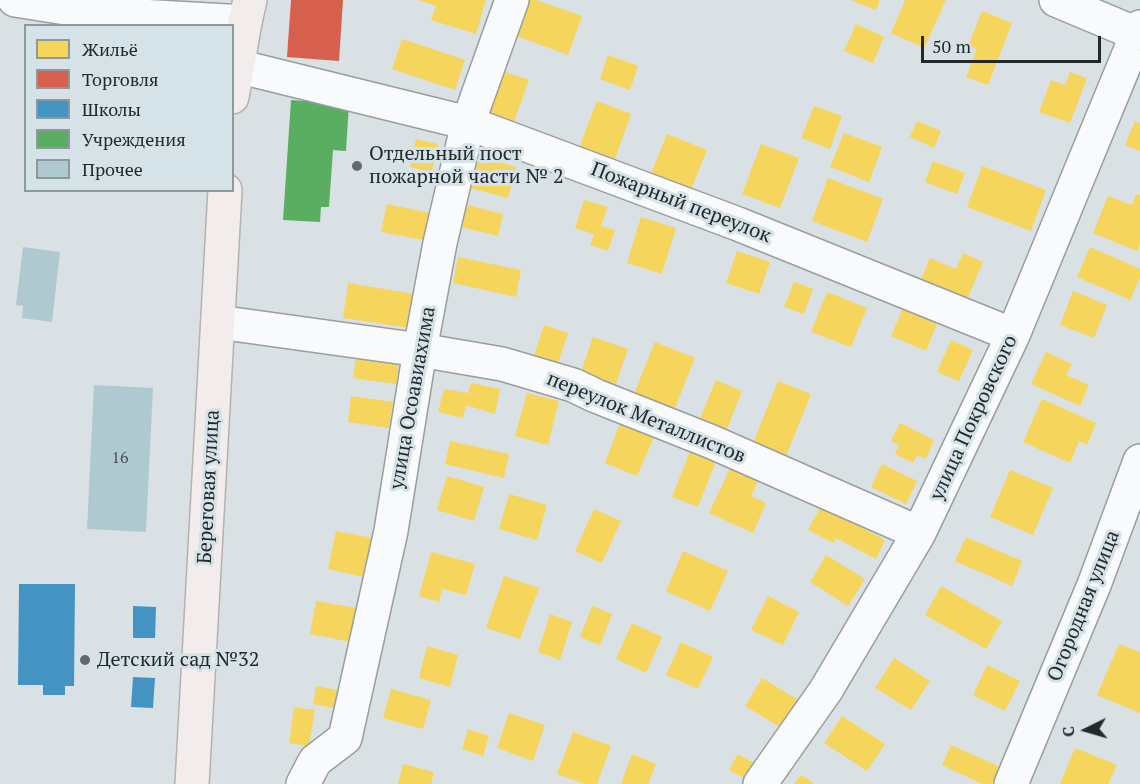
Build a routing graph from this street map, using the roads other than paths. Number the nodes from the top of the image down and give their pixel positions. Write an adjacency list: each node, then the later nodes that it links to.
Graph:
1 (15, 0): 4 (street)
2 (512, 0): 7 (street, улица Осоавиахима)
3 (1056, 0): 5 (street)
4 (247, 11): 6 (main road)
5 (1139, 30): 10 (street, улица Покровского)
6 (235, 82): 7 (street, Пожарный переулок)
7 (468, 123): 10 (street, Пожарный переулок); 11 (street, улица Осоавиахима)
8 (225, 192): 9 (main road, Береговая улица)
9 (218, 322): 11 (street, переулок Металлистов); 14 (main road, Береговая улица)
10 (1013, 335): 13 (street, улица Покровского)
11 (420, 350): 13 (street, переулок Металлистов); 15 (street, улица Осоавиахима)
12 (1140, 461): 17 (street, Огородная улица)
13 (919, 533): 16 (street, улица Покровского)
14 (192, 784)
15 (303, 784)
16 (760, 784)
17 (1011, 784)

